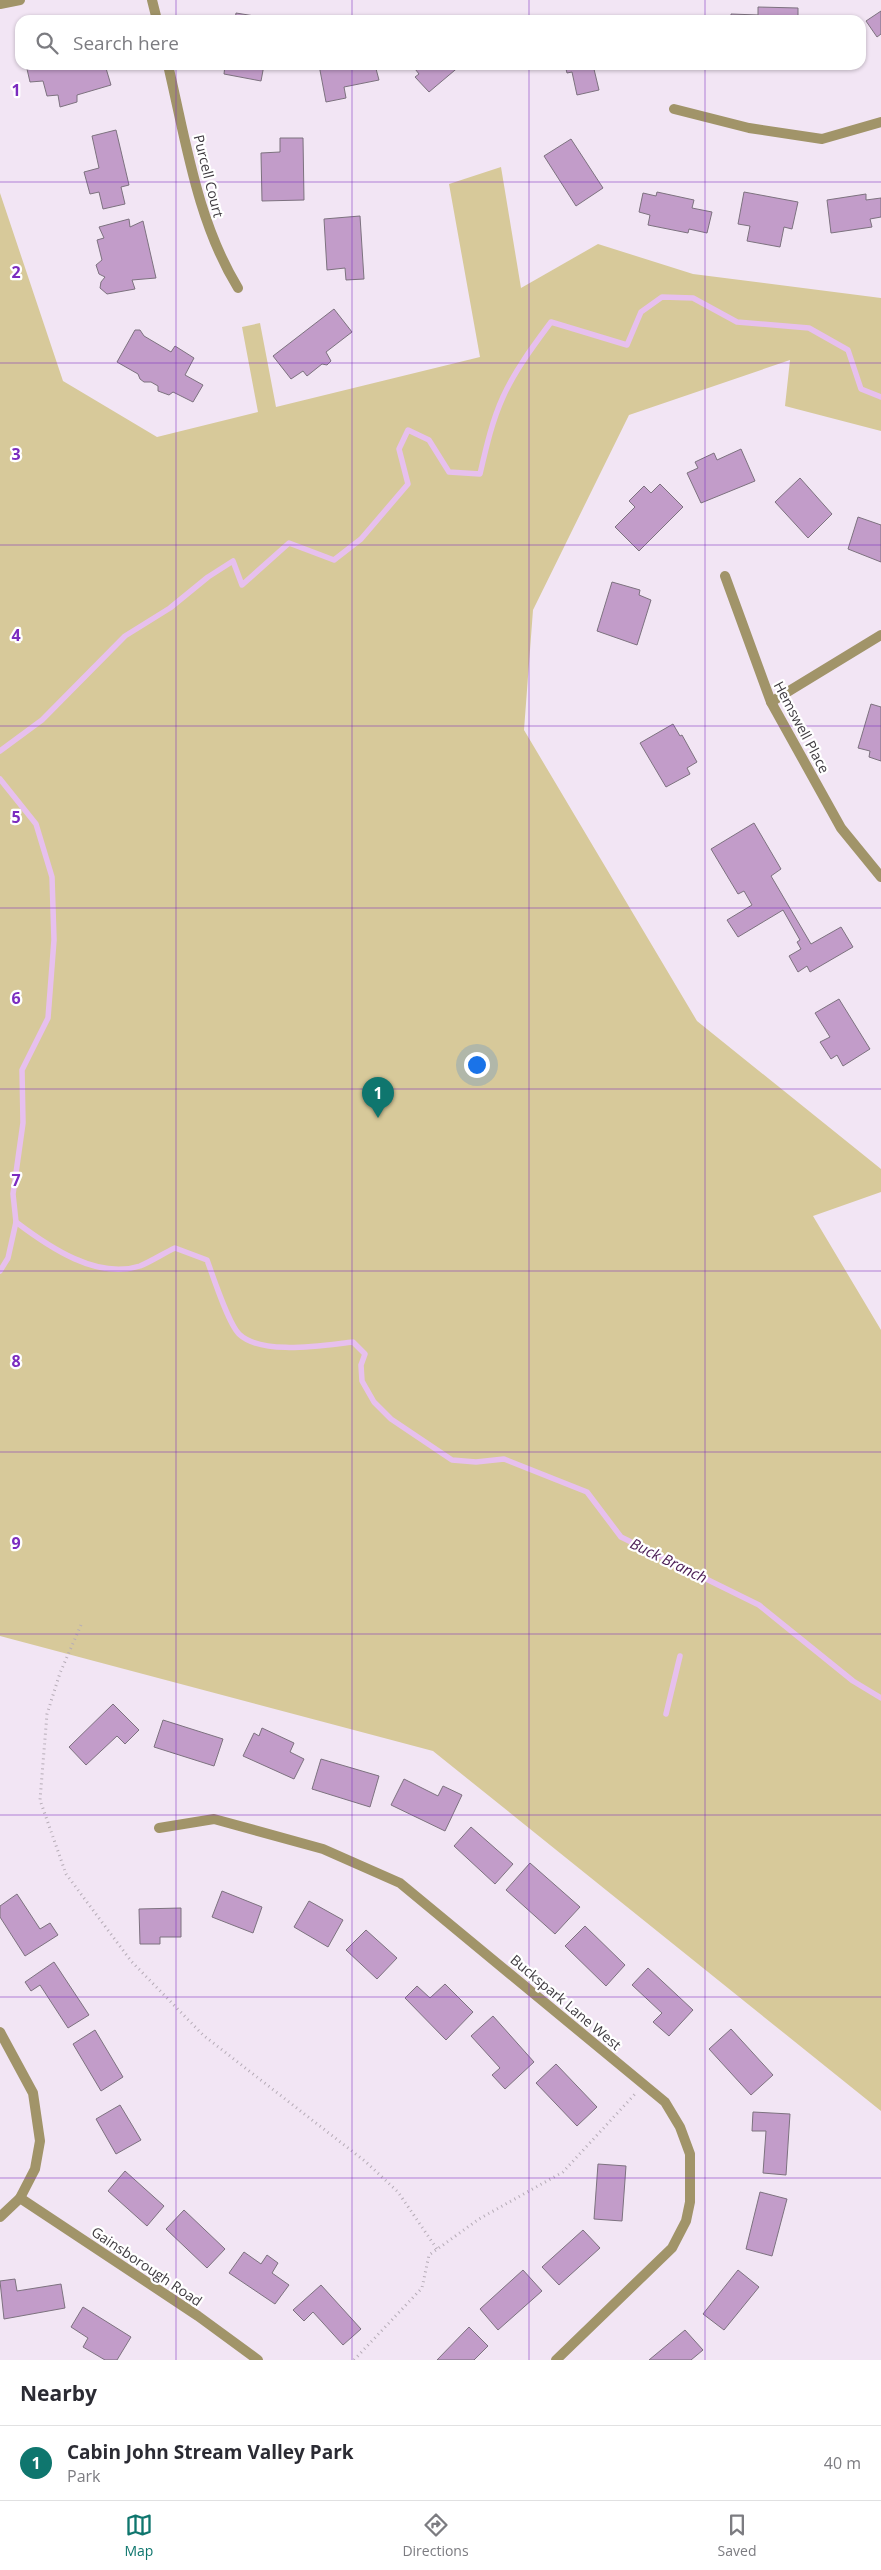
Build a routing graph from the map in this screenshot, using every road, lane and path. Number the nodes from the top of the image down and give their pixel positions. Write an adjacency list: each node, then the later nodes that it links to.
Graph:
1 (20, 0): 3 (street)
2 (152, 0): 4 (street)
3 (0, 4)
4 (156, 15)
5 (169, 70): 8 (street, Purcell Court)
6 (674, 109): 7 (street)
7 (881, 122)
8 (238, 288)
9 (725, 576): 11 (street, Hemswell Place)
10 (881, 635): 11 (street)
11 (771, 702): 12 (street, Hemswell Place)
12 (881, 877)
13 (81, 1625): 19 (path)
14 (159, 1828): 16 (street, Buckspark Lane West)
15 (0, 2032): 17 (street)
16 (643, 2084): 19 (path); 22 (street, Buckspark Lane West)
17 (20, 2198): 18 (street); 20 (street, Gainsborough Road)
18 (0, 2217)
19 (438, 2249): 21 (path)
20 (258, 2360)
21 (354, 2360)
22 (556, 2360)

